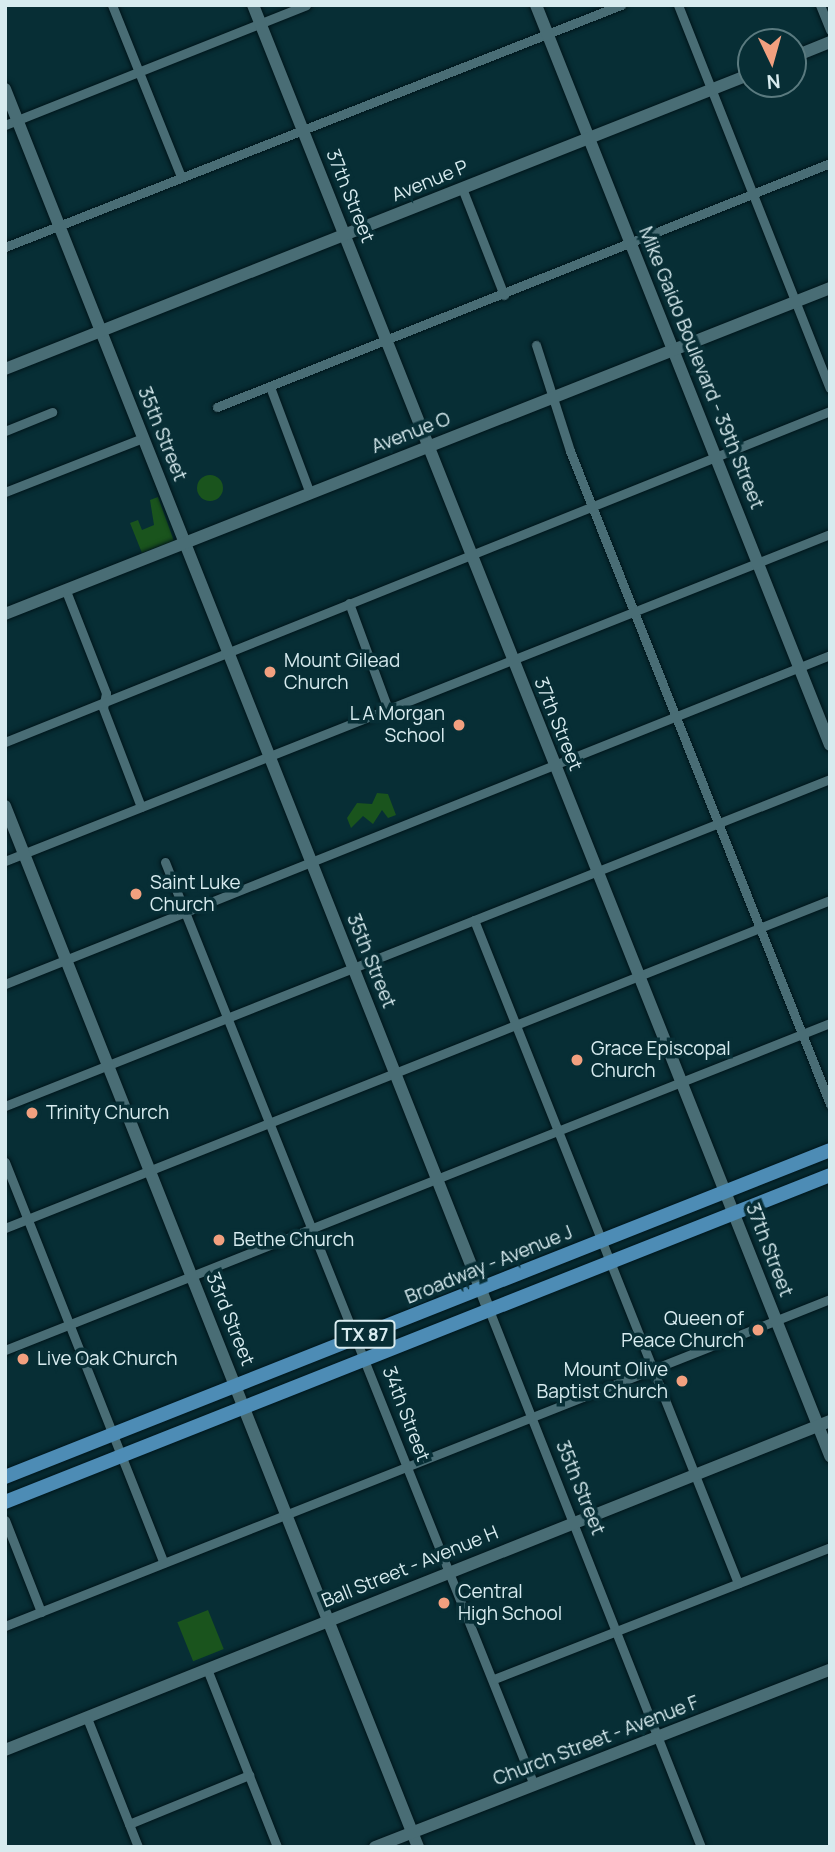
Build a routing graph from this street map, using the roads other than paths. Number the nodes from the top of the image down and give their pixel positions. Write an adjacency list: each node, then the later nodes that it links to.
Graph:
1 (112, 5): 13 (street)
2 (253, 5): 8 (main road, 37th Street)
3 (306, 5): 8 (street)
4 (536, 5): 10 (main road, Mike Gaido Boulevard - 39th Street)
5 (621, 5): 10 (street)
6 (678, 5): 16 (street)
7 (820, 5): 9 (street)
8 (260, 23): 13 (street); 18 (main road, 37th Street)
9 (830, 30)
10 (547, 33): 18 (street); 19 (main road, Mike Gaido Boulevard - 39th Street)
11 (830, 42): 12 (main road)
12 (807, 51)
13 (138, 72): 17 (street); 21 (street)
14 (737, 80): 16 (main road, Avenue P)
15 (5, 89): 17 (main road, 35th Street)
16 (712, 90): 19 (main road, Avenue P); 23 (street)
17 (11, 122): 24 (main road, 35th Street)
18 (302, 128): 21 (street); 25 (main road, 37th Street)
19 (589, 138): 22 (main road, Avenue P); 26 (main road, Mike Gaido Boulevard - 39th Street)
20 (830, 163): 23 (street)
21 (181, 177): 24 (street)
22 (462, 188): 25 (main road, Avenue P); 29 (street)
23 (754, 196): 26 (street); 30 (street)
24 (59, 225): 27 (street); 31 (main road, 35th Street)
25 (345, 236): 31 (main road, Avenue P); 32 (main road, 37th Street)
26 (631, 244): 29 (street); 34 (main road, Mike Gaido Boulevard - 39th Street)
27 (5, 247)
28 (830, 288): 30 (main road, Avenue O)
29 (504, 295): 32 (street)
30 (795, 302): 34 (main road, Avenue O); 37 (street)
31 (101, 332): 35 (main road, Avenue P); 43 (main road, 35th Street)
32 (387, 342): 36 (street); 44 (main road, 37th Street)
33 (536, 345): 38 (street)
34 (673, 351): 38 (main road, Avenue O); 45 (main road, Mike Gaido Boulevard - 39th Street)
35 (5, 369)
36 (270, 387): 39 (street); 46 (street)
37 (830, 388)
38 (550, 400): 44 (main road, Avenue O); 48 (street)
39 (217, 407)
40 (830, 411): 45 (street)
41 (52, 412): 42 (street)
42 (5, 431)
43 (144, 438): 47 (street); 50 (main road, 35th Street)
44 (429, 447): 46 (main road, Avenue O); 51 (main road, 37th Street)
45 (716, 457): 48 (street); 52 (main road, Mike Gaido Boulevard - 39th Street)
46 (309, 491): 50 (main road, Avenue O)
47 (5, 492)
48 (592, 506): 51 (street); 55 (street)
49 (830, 534): 52 (street)
50 (185, 542): 53 (main road, Avenue O); 57 (main road, 35th Street)
51 (470, 554): 54 (street); 59 (main road, 37th Street)
52 (757, 562): 55 (street); 60 (main road, Mike Gaido Boulevard - 39th Street)
53 (66, 591): 56 (main road, Avenue O); 61 (street)
54 (349, 603): 57 (street); 62 (street)
55 (634, 611): 59 (street); 63 (street)
56 (5, 614)
57 (227, 650): 61 (street); 66 (main road, 35th Street)
58 (830, 655): 60 (street)
59 (512, 659): 62 (street); 67 (main road, 37th Street)
60 (799, 667): 63 (street); 65 (main road, Mike Gaido Boulevard - 39th Street)
61 (104, 699): 64 (street); 70 (street)
62 (388, 709): 66 (street)
63 (676, 716): 67 (street); 71 (street)
64 (5, 742)
65 (830, 745)
66 (269, 756): 70 (street); 75 (main road, 35th Street)
67 (554, 765): 75 (street); 76 (main road, 37th Street)
68 (830, 779): 71 (street)
69 (5, 806): 72 (main road, 33rd Street)
70 (141, 807): 72 (street)
71 (718, 823): 76 (street); 80 (street)
72 (24, 853): 73 (street); 81 (main road, 33rd Street)
73 (5, 861)
74 (165, 862): 78 (street, 34th Street)
75 (311, 862): 78 (street); 82 (main road, 35th Street)
76 (596, 872): 79 (street); 83 (main road, 37th Street)
77 (830, 900): 80 (street)
78 (189, 914): 81 (street); 85 (street, 34th Street)
79 (474, 920): 82 (street); 87 (street)
80 (760, 928): 83 (street); 88 (street)
81 (66, 959): 84 (street); 89 (main road, 33rd Street)
82 (354, 969): 85 (street); 90 (main road, 35th Street)
83 (638, 977): 87 (street); 91 (main road, 37th Street)
84 (5, 984)
85 (230, 1018): 89 (street); 94 (street, 34th Street)
86 (830, 1023): 88 (street)
87 (515, 1027): 90 (street); 95 (street)
88 (802, 1034): 91 (street); 92 (street)
89 (109, 1066): 93 (street); 98 (main road, 33rd Street)
90 (396, 1075): 94 (street); 100 (main road, 35th Street)
91 (681, 1082): 95 (street); 101 (main road, 37th Street)
92 (830, 1104)
93 (5, 1106)
94 (272, 1123): 98 (street); 105 (street, 34th Street)
95 (558, 1131): 100 (street); 106 (street)
96 (830, 1150): 101 (main road, Broadway - Avenue J / TX 87)
97 (5, 1162): 103 (street)
98 (150, 1171): 103 (street); 108 (main road, 33rd Street)
99 (830, 1175): 102 (main road, TX 87)
100 (437, 1179): 105 (street); 109 (main road, 35th Street)
101 (725, 1192): 102 (main road, 37th Street); 106 (main road, Broadway - Avenue J / TX 87)
102 (734, 1213): 107 (main road, TX 87); 112 (main road, 37th Street)
103 (27, 1219): 104 (street); 113 (street)
104 (5, 1228)
105 (314, 1228): 108 (street); 114 (street, 34th Street)
106 (601, 1241): 107 (street); 109 (main road, Broadway - Avenue J / TX 87)
107 (610, 1262): 111 (main road, TX 87); 117 (street)
108 (192, 1276): 113 (street); 118 (main road, 33rd Street)
109 (480, 1289): 111 (main road, 35th Street); 114 (main road, Broadway - Avenue J / TX 87)
110 (830, 1299): 112 (street)
111 (489, 1310): 116 (main road, TX 87); 120 (street, 35th Street)
112 (776, 1320): 117 (street); 121 (main road, 37th Street)
113 (69, 1325): 115 (street); 122 (street)
114 (357, 1337): 116 (street, 34th Street); 118 (main road, Broadway - Avenue J / TX 87)
115 (5, 1350)
116 (366, 1359): 119 (main road, TX 87); 125 (street, 34th Street)
117 (652, 1369): 120 (street); 126 (street)
118 (236, 1385): 119 (main road, 33rd Street); 122 (main road, Broadway - Avenue J / TX 87)
119 (245, 1407): 123 (main road, TX 87); 129 (main road, 33rd Street)
120 (531, 1417): 125 (street); 131 (street, 35th Street)
121 (824, 1423): 124 (main road, 37th Street); 126 (main road, Ball Street - Avenue H)
122 (114, 1434): 123 (street); 127 (main road, Broadway - Avenue J / TX 87)
123 (122, 1455): 128 (main road, TX 87); 133 (street)
124 (830, 1456)
125 (408, 1466): 129 (street); 134 (street, 34th Street)
126 (694, 1475): 131 (main road, Ball Street - Avenue H); 135 (street)
127 (5, 1477)
128 (5, 1502)
129 (287, 1514): 133 (street); 137 (main road, 33rd Street)
130 (5, 1520): 136 (street)
131 (573, 1523): 134 (main road, Ball Street - Avenue H); 139 (street, 35th Street)
132 (830, 1546): 135 (street)
133 (164, 1563): 136 (street)
134 (451, 1572): 137 (main road, Ball Street - Avenue H); 142 (street, 34th Street)
135 (738, 1583): 139 (street)
136 (41, 1612): 138 (street)
137 (329, 1620): 140 (main road, Ball Street - Avenue H); 149 (main road, 33rd Street)
138 (5, 1626)
139 (616, 1631): 142 (street); 144 (street, 35th Street)
140 (207, 1669): 143 (main road, Ball Street - Avenue H); 146 (street)
141 (830, 1670): 144 (main road, Church Street - Avenue F)
142 (495, 1679): 147 (street, 34th Street)
143 (87, 1718): 145 (main road, Ball Street - Avenue H); 148 (street)
144 (659, 1738): 147 (main road, Church Street - Avenue F); 154 (street, 35th Street)
145 (5, 1750)
146 (249, 1775): 148 (street); 151 (street)
147 (534, 1786): 149 (main road, Church Street - Avenue F)
148 (129, 1824): 150 (street)
149 (412, 1832): 152 (main road, Church Street - Avenue F); 153 (main road, 33rd Street)
150 (138, 1847)
151 (277, 1847)
152 (375, 1847)
153 (418, 1847)
154 (701, 1847)

